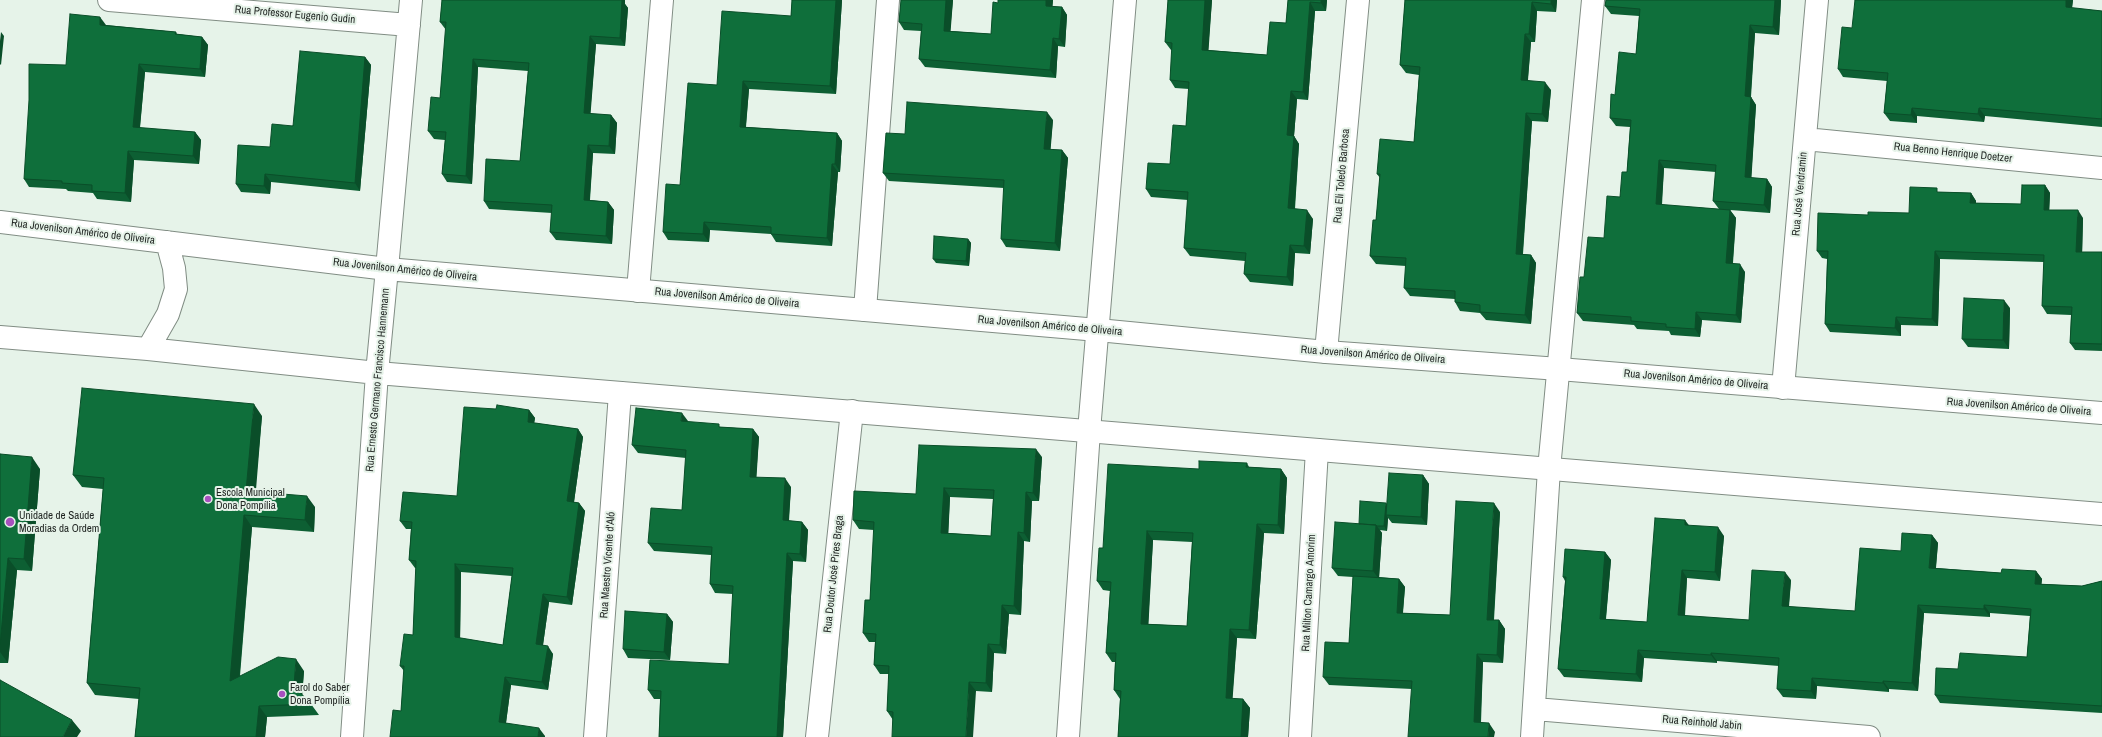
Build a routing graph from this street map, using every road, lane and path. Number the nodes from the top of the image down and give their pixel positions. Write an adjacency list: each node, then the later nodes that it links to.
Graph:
1 (109, 0): 9 (street, Rua Professor Eugenio Gudin)
2 (411, 0): 9 (street, Rua Ernesto Germano Francisco Hannemann)
3 (662, 0): 15 (street)
4 (888, 0): 16 (street)
5 (1125, 0): 17 (street)
6 (1358, 0): 20 (street, Rua Eli Toledo Barbosa)
7 (1593, 0): 21 (street)
8 (1817, 0): 10 (street, Rua José Vendramin)
9 (409, 25): 14 (street, Rua Ernesto Germano Francisco Hannemann)
10 (1805, 139): 11 (street, Rua Benno Henrique Doetzer); 23 (street, Rua José Vendramin)
11 (2102, 168)
12 (0, 222): 13 (street, Rua Jovenilson Américo de Oliveira)
13 (166, 242): 14 (street, Rua Jovenilson Américo de Oliveira); 19 (street)
14 (387, 269): 15 (street, Rua Jovenilson Américo de Oliveira); 22 (street, Rua Ernesto Germano Francisco Hannemann)
15 (638, 291): 16 (street, Rua Jovenilson Américo de Oliveira)
16 (865, 310): 17 (street, Rua Jovenilson Américo de Oliveira)
17 (1098, 330): 20 (street, Rua Jovenilson Américo de Oliveira); 27 (street)
18 (0, 337): 19 (street)
19 (148, 349): 22 (street)
20 (1326, 352): 21 (street, Rua Jovenilson Américo de Oliveira)
21 (1559, 369): 23 (street, Rua Jovenilson Américo de Oliveira); 29 (street)
22 (377, 373): 24 (street); 32 (street, Rua Ernesto Germano Francisco Hannemann)
23 (1783, 388): 26 (street, Rua Jovenilson Américo de Oliveira)
24 (620, 393): 25 (street); 33 (street, Rua Maestro Vicente d'Aló)
25 (852, 411): 27 (street); 34 (street, Rua Doutor José Pires Braga)
26 (2102, 413)
27 (1089, 431): 28 (street); 35 (street)
28 (1317, 450): 29 (street); 36 (street, Rua Milton Camargo Amorim)
29 (1549, 469): 30 (street); 31 (street)
30 (2102, 514)
31 (1535, 709): 37 (street); 38 (street, Rua Reinhold Jabin)
32 (352, 737)
33 (595, 737)
34 (817, 737)
35 (1068, 737)
36 (1300, 737)
37 (1532, 737)
38 (1869, 737)

